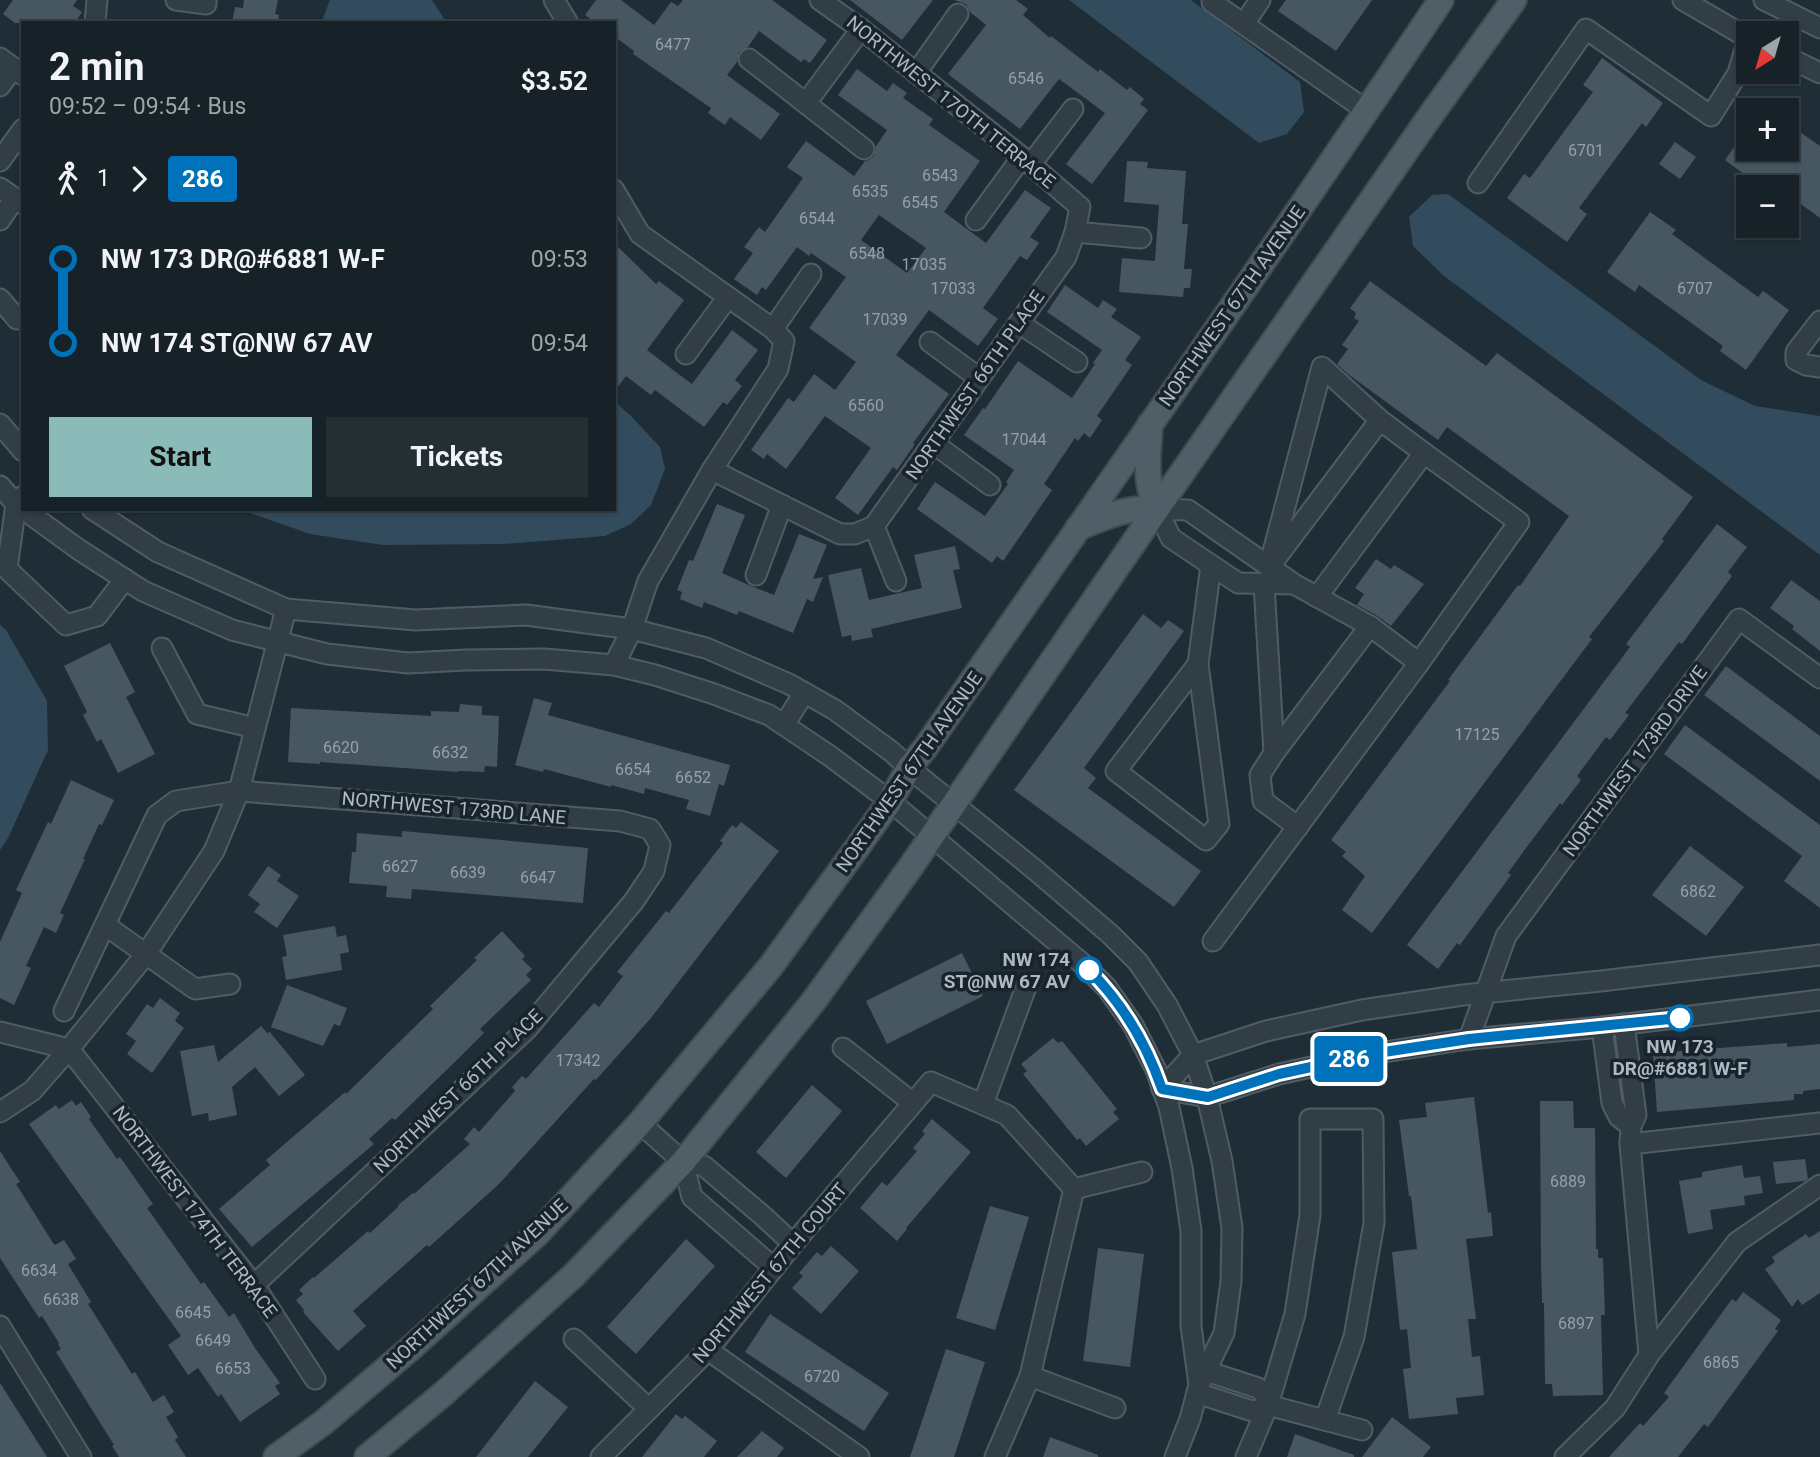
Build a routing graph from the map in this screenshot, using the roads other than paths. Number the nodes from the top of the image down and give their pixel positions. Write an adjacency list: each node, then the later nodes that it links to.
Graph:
1 (97, 0): 13 (street)
2 (177, 0): 3 (street)
3 (206, 0)
4 (820, 0): 17 (street, NORTHWEST 17OTH TERRACE)
5 (1212, 0): 15 (street)
6 (1260, 0): 15 (street)
7 (1441, 0): 28 (main road, NORTHWEST 67TH AVENUE)
8 (1514, 0): 64 (main road)
9 (1683, 0): 18 (street)
10 (1764, 0): 16 (street)
11 (557, 1): 14 (street)
12 (958, 14): 22 (street)
13 (95, 21)
14 (567, 21)
15 (1244, 24): 28 (street)
16 (1820, 28)
17 (861, 29): 22 (street, NORTHWEST 17OTH TERRACE); 26 (street)
18 (1736, 32)
19 (749, 59): 26 (street)
20 (1799, 63): 23 (street)
21 (12, 67): 25 (street)
22 (916, 73): 32 (street, NORTHWEST 17OTH TERRACE)
23 (1820, 73)
24 (1736, 76): 33 (street)
25 (0, 86)
26 (806, 103): 30 (street)
27 (1073, 109): 32 (street)
28 (1367, 111): 54 (main road, NORTHWEST 67TH AVENUE)
29 (21, 132): 31 (street)
30 (864, 149)
31 (0, 161)
32 (1027, 161): 36 (street, NORTHWEST 17OTH TERRACE); 38 (street)
33 (1478, 183)
34 (12, 197): 37 (street)
35 (617, 200): 42 (street)
36 (1080, 207): 39 (street, NORTHWEST 66TH PLACE)
37 (0, 220)
38 (976, 220)
39 (1075, 232): 40 (street); 46 (street, NORTHWEST 66TH PLACE)
40 (1141, 238)
41 (811, 274): 47 (street)
42 (729, 297): 47 (street); 49 (street)
43 (0, 299): 44 (street)
44 (21, 319)
45 (1820, 321): 51 (street)
46 (1019, 323): 50 (street); 52 (street, NORTHWEST 66TH PLACE)
47 (773, 329): 59 (street)
48 (930, 342): 52 (street)
49 (686, 354)
50 (1077, 362)
51 (1820, 367)
52 (979, 378): 56 (street, NORTHWEST 66TH PLACE)
53 (1380, 420): 58 (street); 71 (street); 71 (street)
54 (1150, 423): 64 (main road); 68 (main road, NORTHWEST 67TH AVENUE)
55 (0, 424): 57 (street)
56 (933, 443): 60 (street); 67 (street, NORTHWEST 66TH PLACE)
57 (21, 449)
58 (1424, 453): 74 (street); 80 (street)
59 (712, 470): 63 (street); 77 (street)
60 (990, 485)
61 (0, 486): 62 (street)
62 (21, 504): 72 (street)
63 (782, 505): 67 (street); 70 (street)
64 (1157, 509): 68 (main road); 69 (street); 71 (street); 91 (main road)
65 (30, 511): 72 (street)
66 (95, 511): 75 (street)
67 (874, 526): 73 (street)
68 (1078, 528): 88 (main road, NORTHWEST 67TH AVENUE)
69 (1211, 565): 71 (street); 81 (street)
70 (756, 575)
71 (1266, 575): 74 (street); 87 (street)
72 (124, 579): 78 (street)
73 (896, 581)
74 (1317, 597): 76 (street)
75 (286, 609): 77 (street); 78 (street)
76 (1370, 626): 80 (street); 87 (street)
77 (632, 629): 82 (street); 84 (street)
78 (278, 642): 82 (street); 86 (street)
79 (162, 648): 86 (street)
80 (1419, 663): 92 (street)
81 (1198, 664): 81 (street)
82 (614, 665): 85 (street)
83 (1820, 678): 101 (street, NORTHWEST 173RD DRIVE)
84 (804, 693): 85 (street); 88 (street)
85 (784, 725): 90 (street)
86 (255, 728): 89 (street)
87 (1274, 753): 92 (street)
88 (909, 768): 90 (main road, NORTHWEST 67TH AVENUE); 91 (street)
89 (239, 791): 94 (street, NORTHWEST 173RD LANE); 95 (street, NORTHWEST 173RD LANE); 97 (street)
90 (890, 801): 93 (street); 118 (main road, NORTHWEST 67TH AVENUE)
91 (953, 803): 93 (main road); 110 (street)
92 (1298, 827): 96 (street)
93 (930, 836): 111 (street); 121 (main road)
94 (660, 845): 127 (street, NORTHWEST 66TH PLACE)
95 (104, 925): 97 (street); 103 (street, NORTHWEST 173RD LANE)
96 (1213, 941)
97 (146, 954): 99 (street); 109 (street)
98 (1820, 955): 101 (street)
99 (229, 984)
100 (1026, 987): 116 (street)
101 (1486, 992): 107 (street, NORTHWEST 173RD DRIVE); 110 (street)
102 (1820, 1000): 104 (street)
103 (64, 1011)
104 (1625, 1024): 105 (street); 112 (street)
105 (1602, 1027): 107 (street); 113 (street)
106 (0, 1032): 109 (street)
107 (1469, 1039): 114 (street)
108 (843, 1048): 115 (street)
109 (69, 1049): 117 (street); 127 (street, NORTHWEST 174TH TERRACE)
110 (1193, 1055): 111 (street); 114 (street)
111 (1162, 1089): 114 (street); 134 (street)
112 (1633, 1090): 113 (street); 120 (street)
113 (1611, 1092): 120 (street)
114 (1208, 1097): 134 (street)
115 (913, 1103): 116 (street, NORTHWEST 67TH COURT); 125 (street, NORTHWEST 67TH COURT)
116 (983, 1104): 124 (street)
117 (0, 1112)
118 (639, 1123): 121 (street); 141 (main road, NORTHWEST 67TH AVENUE)
119 (1820, 1123): 120 (street)
120 (1630, 1135): 131 (street)
121 (683, 1162): 125 (street); 126 (street); 142 (main road)
122 (1142, 1172): 124 (street)
123 (1820, 1185): 131 (street)
124 (1074, 1189): 132 (street)
125 (793, 1244): 126 (street, NORTHWEST 67TH COURT)
126 (774, 1268): 130 (street, NORTHWEST 67TH COURT)
127 (254, 1285): 133 (street, NORTHWEST 174TH TERRACE)
128 (0, 1326): 140 (street)
129 (573, 1339): 137 (street)
130 (708, 1350): 137 (street, NORTHWEST 67TH COURT); 144 (street)
131 (1649, 1356): 148 (street)
132 (1030, 1376): 136 (street); 145 (street)
133 (315, 1379)
134 (1200, 1383): 135 (street); 146 (street)
135 (1268, 1405): 138 (street); 138 (street); 147 (street)
136 (1115, 1408)
137 (649, 1409): 143 (street, NORTHWEST 67TH COURT)
138 (1325, 1420): 139 (street)
139 (1362, 1430)
140 (81, 1457)
141 (276, 1457)
142 (367, 1457)
143 (601, 1457)
144 (859, 1457)
145 (995, 1457)
146 (1175, 1457)
147 (1246, 1457)
148 (1565, 1457)

